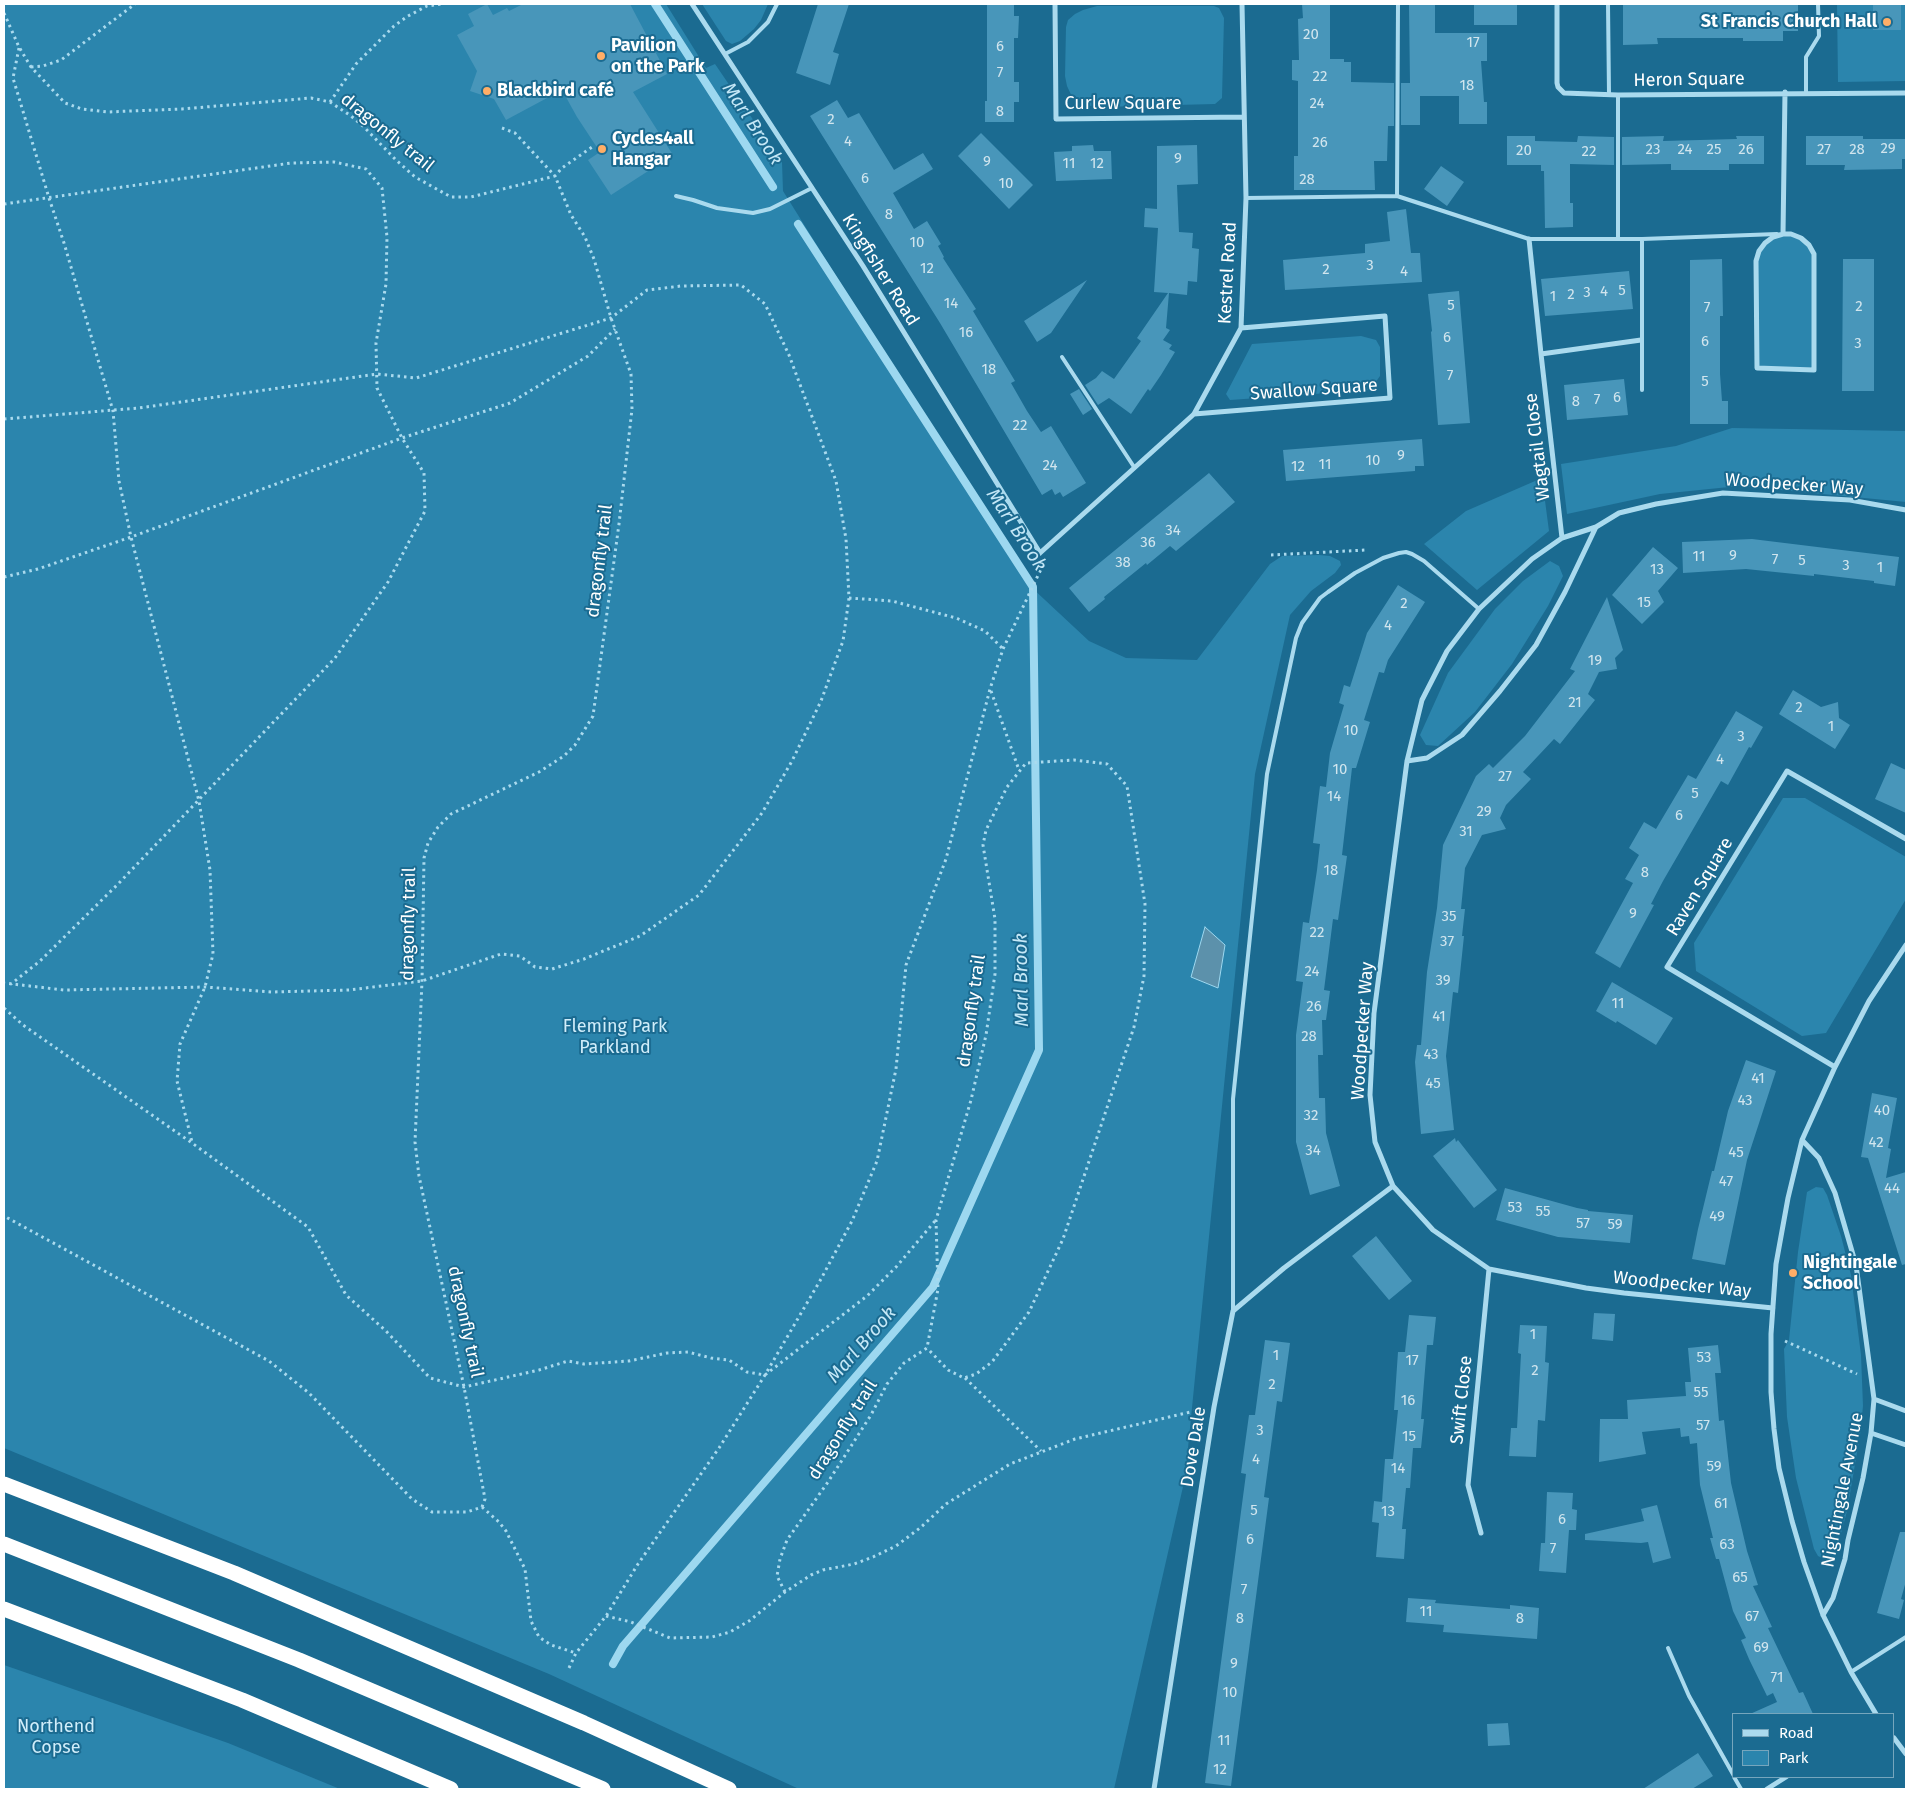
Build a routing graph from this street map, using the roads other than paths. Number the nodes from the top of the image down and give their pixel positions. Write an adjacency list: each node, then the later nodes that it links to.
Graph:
1 (692, 4): 9 (street, Kingfisher Road)
2 (777, 4): 9 (lane)
3 (1055, 4): 15 (street, Curlew Square)
4 (1242, 4): 15 (street, Kestrel Road)
5 (1398, 4): 18 (lane)
6 (1556, 4): 13 (street, Heron Square)
7 (1608, 4): 13 (lane)
8 (1818, 4): 12 (lane)
9 (725, 54): 16 (street, Kingfisher Road)
10 (1785, 92): 12 (street, Heron Square); 14 (street, Heron Square); 20 (street)
11 (1906, 92): 12 (street, Heron Square)
12 (1806, 93)
13 (1609, 94): 14 (street, Heron Square)
14 (1618, 95): 21 (lane)
15 (1244, 117): 19 (street, Kestrel Road)
16 (812, 188): 17 (lane); 34 (street, Kingfisher Road)
17 (676, 196)
18 (1398, 196): 19 (lane); 22 (lane)
19 (1246, 198): 24 (street, Kestrel Road)
20 (1783, 234): 20 (street); 23 (lane)
21 (1618, 238): 22 (lane); 23 (lane)
22 (1530, 239): 26 (street, Wagtail Close)
23 (1642, 239): 25 (lane)
24 (1241, 328): 29 (street, Kestrel Road); 29 (street, Swallow Square)
25 (1642, 340): 26 (street); 28 (lane)
26 (1541, 354): 33 (street, Wagtail Close)
27 (1062, 357): 30 (lane)
28 (1642, 390)
29 (1194, 414): 30 (street, Kestrel Road)
30 (1134, 467): 34 (street, Kestrel Road)
31 (1906, 510): 32 (street, Woodpecker Way)
32 (1596, 527): 33 (street, Woodpecker Way); 36 (street)
33 (1562, 538): 35 (street, Woodpecker Way)
34 (1040, 553)
35 (1479, 609): 36 (street, Woodpecker Way); 46 (lane)
36 (1407, 761): 43 (street, Woodpecker Way)
37 (1906, 838): 41 (street, Raven Square)
38 (1906, 944): 39 (street, Nightingale Avenue)
39 (1900, 955): 40 (street); 41 (street, Nightingale Avenue)
40 (1906, 957)
41 (1835, 1067): 42 (street, Nightingale Avenue)
42 (1802, 1140): 45 (street, Nightingale Avenue); 47 (street, Nightingale Avenue)
43 (1393, 1186): 44 (street, Woodpecker Way); 46 (street)
44 (1489, 1269): 45 (street, Woodpecker Way); 52 (street, Swift Close)
45 (1773, 1308): 55 (street, Nightingale Avenue)
46 (1233, 1311): 67 (street, Dove Dale)
47 (1874, 1399): 48 (street); 49 (street, Nightingale Avenue)
48 (1906, 1411)
49 (1871, 1433): 50 (street); 55 (street, Nightingale Avenue)
50 (1906, 1445)
51 (4, 1484): 66 (highway)
52 (1481, 1533)
53 (4, 1544): 65 (highway)
54 (4, 1609): 64 (highway)
55 (1823, 1615): 58 (street, Nightingale Avenue)
56 (1906, 1637): 58 (lane)
57 (1668, 1648): 62 (lane)
58 (1851, 1672): 59 (street, Nightingale Avenue)
59 (1875, 1713)
60 (1895, 1739): 61 (street)
61 (1906, 1754)
62 (1732, 1772)
63 (1784, 1778): 68 (street)
64 (451, 1789)
65 (603, 1789)
66 (730, 1789)
67 (1154, 1789)
68 (1767, 1789)

